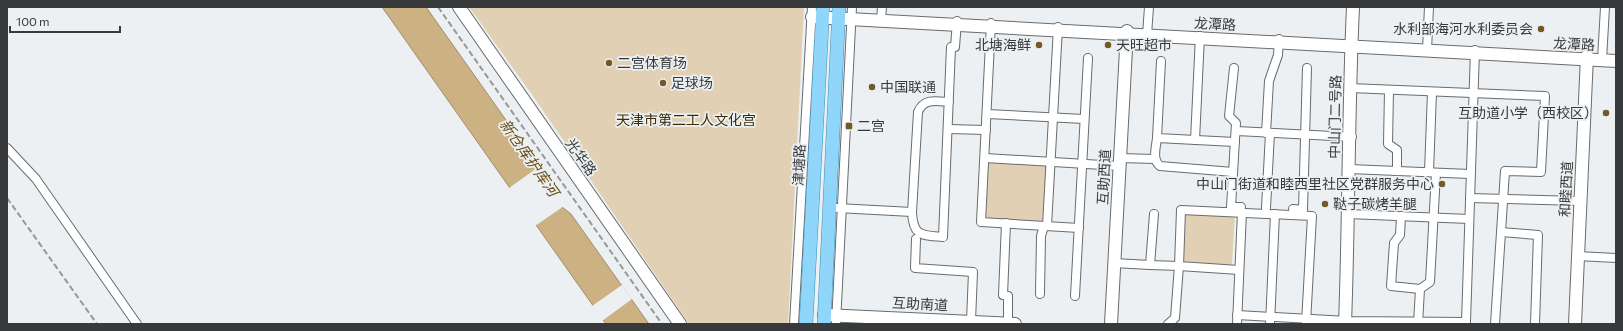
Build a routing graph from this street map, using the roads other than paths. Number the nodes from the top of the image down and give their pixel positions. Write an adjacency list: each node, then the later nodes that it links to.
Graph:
1 (458, 7): 93 (street, 光华路)
2 (1149, 7): 14 (street)
3 (1354, 7): 17 (street, 中山门二号路)
4 (1428, 7): 18 (street)
5 (1605, 7): 23 (street)
6 (817, 12): 7 (street, 龙潭路); 94 (street); 95 (main road, 津塘路)
7 (838, 13): 8 (street, 龙潭路); 59 (main road)
8 (851, 14): 9 (street, 龙潭路); 59 (street)
9 (881, 15): 10 (street, 龙潭路)
10 (957, 23): 11 (street, 龙潭路); 32 (street)
11 (991, 24): 12 (street, 龙潭路); 33 (street)
12 (1057, 28): 13 (street, 龙潭路); 34 (street)
13 (1127, 33): 14 (street, 龙潭路); 49 (street, 互助西道)
14 (1147, 34): 15 (street, 龙潭路)
15 (1200, 37): 16 (street, 龙潭路); 43 (street)
16 (1279, 41): 17 (street, 龙潭路); 39 (street)
17 (1353, 45): 18 (street, 龙潭路); 28 (street, 中山门二号路)
18 (1427, 49): 19 (street, 龙潭路)
19 (1475, 52): 22 (street, 龙潭路); 31 (street)
20 (1616, 57): 23 (street, 龙潭路)
21 (1088, 58): 35 (street)
22 (1586, 58): 23 (street, 龙潭路); 58 (street, 和睦西道)
23 (1602, 58): 25 (street, 龙潭路)
24 (1161, 61): 42 (street)
25 (1616, 61)
26 (1234, 68): 38 (street)
27 (1307, 68): 40 (street)
28 (1351, 88): 29 (street); 41 (street, 中山门二号路)
29 (1389, 90): 30 (street); 52 (street)
30 (1432, 92): 31 (street); 54 (street)
31 (1473, 93): 55 (street); 57 (street)
32 (949, 102): 36 (street); 61 (street)
33 (987, 114): 34 (street); 37 (street)
34 (1052, 117): 35 (street); 48 (street)
35 (1084, 119): 50 (street)
36 (948, 129): 37 (street); 61 (street)
37 (986, 130): 46 (street)
38 (1236, 131): 39 (street); 44 (street)
39 (1268, 133): 40 (street); 60 (street)
40 (1305, 134): 41 (street); 60 (street)
41 (1350, 137): 51 (street, 中山门二号路)
42 (1157, 138): 43 (street); 47 (street)
43 (1195, 140): 44 (street)
44 (1235, 142): 53 (street)
45 (7, 148): 92 (street)
46 (985, 158): 48 (street); 69 (street)
47 (1155, 159): 49 (street); 53 (street)
48 (1051, 162): 50 (street); 70 (street)
49 (1120, 162): 50 (street); 76 (street, 互助西道)
50 (1083, 164): 71 (street)
51 (1351, 169): 52 (street); 65 (street, 中山门二号路)
52 (1397, 171): 54 (street)
53 (1233, 172): 60 (street)
54 (1432, 172): 55 (street); 67 (street)
55 (1470, 174): 56 (street)
56 (1470, 198): 57 (street); 68 (street)
57 (1503, 199): 58 (street); 72 (street)
58 (1580, 201): 74 (street, 和睦西道)
59 (836, 208): 61 (street); 83 (main road)
60 (1266, 208)
61 (912, 212)
62 (1242, 212): 64 (street); 78 (street); 79 (street)
63 (1154, 214): 77 (street)
64 (1275, 214): 85 (street); 87 (street)
65 (1350, 214): 66 (street); 89 (street, 中山门二号路)
66 (1401, 216): 67 (street); 80 (street)
67 (1433, 217): 68 (street); 80 (street)
68 (1469, 219): 91 (street)
69 (1006, 223): 70 (street); 96 (street)
70 (1046, 226): 71 (street); 81 (street)
71 (1079, 228): 82 (street)
72 (1502, 232): 100 (street); 101 (street)
73 (916, 239): 86 (street)
74 (1577, 256): 75 (street); 102 (street, 和睦西道)
75 (1616, 258)
76 (1114, 263): 77 (street); 98 (street, 互助西道)
77 (1150, 265): 78 (street)
78 (1179, 266): 79 (street); 99 (street)
79 (1240, 270): 84 (street)
80 (1420, 289): 90 (street)
81 (1040, 294)
82 (1075, 296)
83 (830, 320): 88 (street, 互助南道)
84 (1237, 320): 85 (street)
85 (1270, 320): 87 (street)
86 (972, 321): 88 (street, 互助南道); 96 (street, 互助南道)
87 (1306, 321): 89 (street)
88 (956, 322)
89 (1346, 322): 90 (street)
90 (1418, 323): 91 (street)
91 (1466, 323)
92 (137, 324)
93 (680, 324)
94 (794, 324)
95 (806, 324)
96 (1008, 324): 97 (street, 互助南道)
97 (1015, 324)
98 (1111, 324)
99 (1168, 324)
100 (1496, 324)
101 (1535, 324)
102 (1575, 324)

